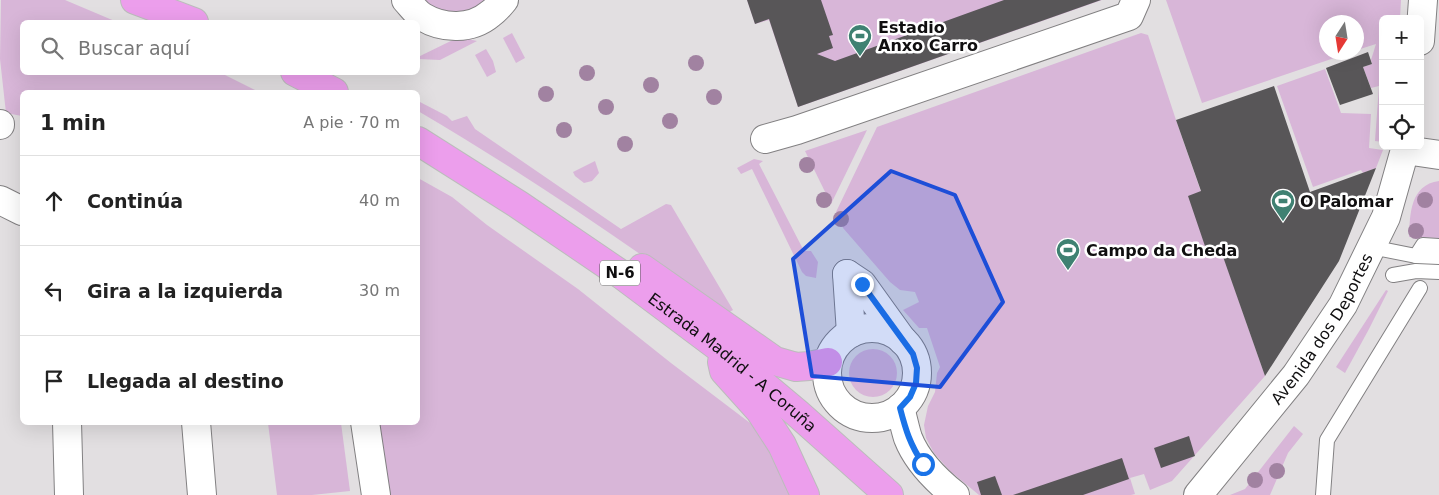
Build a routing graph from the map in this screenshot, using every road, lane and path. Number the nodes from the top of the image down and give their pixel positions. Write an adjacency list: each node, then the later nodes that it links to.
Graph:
1 (135, 0): 7 (highway)
2 (406, 0): 3 (street)
3 (504, 0)
4 (1136, 0): 10 (street)
5 (1423, 0): 6 (street)
6 (1422, 15)
7 (189, 20)
8 (301, 75): 9 (highway)
9 (330, 90)
10 (765, 139)
11 (420, 141): 16 (highway, Estrada Madrid - A Coruña / N-6)
12 (1405, 150): 19 (street, Avenida dos Deportes)
13 (1415, 150): 14 (street)
14 (1439, 155)
15 (0, 200): 17 (street)
16 (519, 205): 27 (highway, Estrada Madrid - A Coruña / N-6); 28 (highway)
17 (20, 210)
18 (1439, 246): 20 (lane)
19 (1371, 247): 20 (lane); 33 (street, Avenida dos Deportes)
20 (1416, 256): 21 (lane)
21 (1439, 257)
22 (1439, 272): 23 (lane)
23 (1393, 276)
24 (1420, 288): 40 (lane)
25 (851, 333): 26 (street); 26 (street); 28 (street)
26 (904, 342): 29 (street)
27 (717, 346): 37 (highway); 38 (highway, Estrada Madrid - A Coruña / N-6)
28 (828, 362): 29 (street)
29 (900, 408): 39 (street)
30 (68, 425): 34 (street)
31 (196, 425): 35 (street)
32 (365, 425): 36 (street)
33 (1197, 493)
34 (69, 495)
35 (202, 495)
36 (376, 495)
37 (805, 495)
38 (889, 495)
39 (955, 495)
40 (1323, 495)

